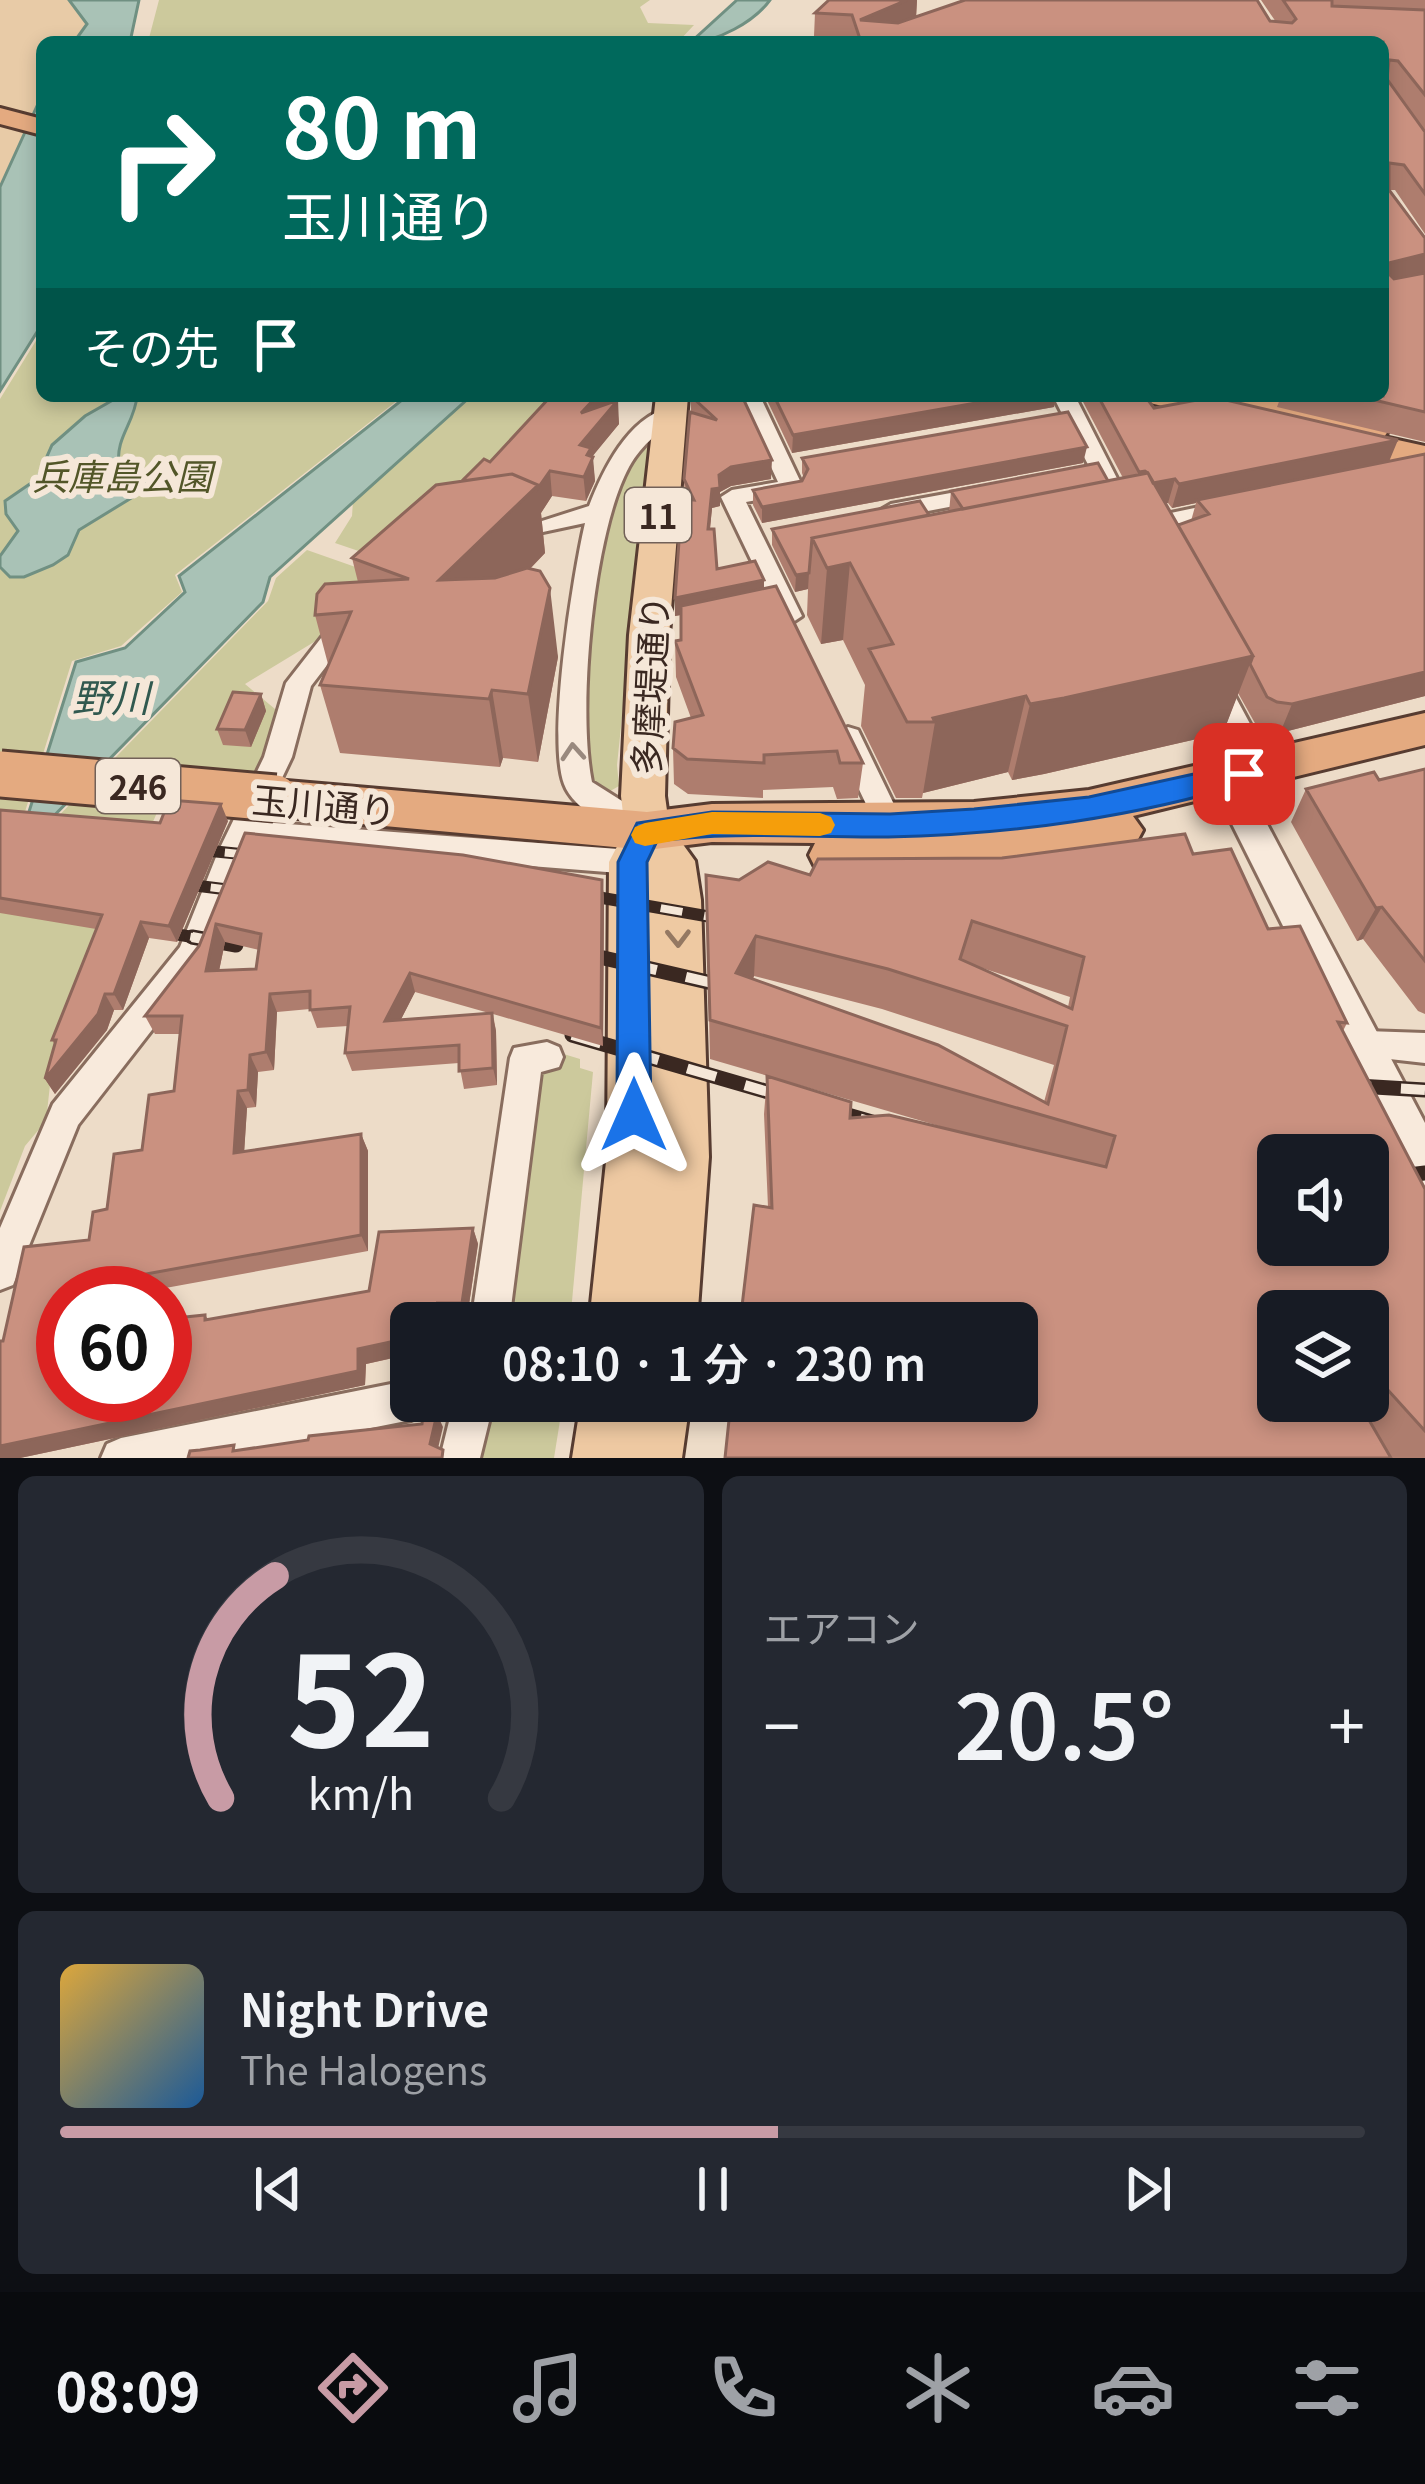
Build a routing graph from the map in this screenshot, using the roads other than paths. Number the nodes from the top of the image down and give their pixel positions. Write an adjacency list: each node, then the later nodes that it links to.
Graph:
1 (0, 104): 2 (highway)
2 (36, 113)
3 (0, 116): 4 (highway)
4 (36, 125)
5 (753, 402): 20 (street)
6 (1188, 402): 11 (highway)
7 (1248, 402): 10 (highway)
8 (670, 404): 16 (street); 29 (main road, 多摩堤通り / 11)
9 (1063, 409): 15 (street)
10 (1425, 442)
11 (1425, 457)
12 (1425, 468): 13 (street)
13 (1386, 476)
14 (1007, 489): 17 (street)
15 (1251, 503)
16 (599, 511): 18 (street); 29 (street, one-way to 16)
17 (865, 516)
18 (478, 536)
19 (366, 600): 28 (street)
20 (801, 640)
21 (1199, 653): 26 (street)
22 (832, 703): 27 (street)
23 (1425, 729): 26 (highway, 玉川通り / 246)
24 (1425, 758): 26 (highway, 玉川通り / 246)
25 (0, 774): 29 (highway, 玉川通り / 246, bridge)
26 (1250, 787): 27 (highway, 玉川通り / 246); 29 (highway, 玉川通り / 246); 30 (street)
27 (890, 825): 29 (highway, 玉川通り / 246)
28 (243, 832): 29 (street); 34 (street)
29 (640, 846): 36 (main road, 多摩堤通り / 11); 37 (main road, 多摩堤通り / 11, one-way to 37)
30 (1366, 1046): 31 (street); 33 (street)
31 (1425, 1048)
32 (547, 1057): 35 (street)
33 (1425, 1166)
34 (0, 1272)
35 (493, 1302)
36 (620, 1302)
37 (670, 1302)
38 (390, 1404): 42 (street)
39 (469, 1422): 43 (street)
40 (608, 1422): 44 (main road)
41 (656, 1422): 45 (main road)
42 (121, 1458)
43 (460, 1458)
44 (603, 1458)
45 (652, 1458)

